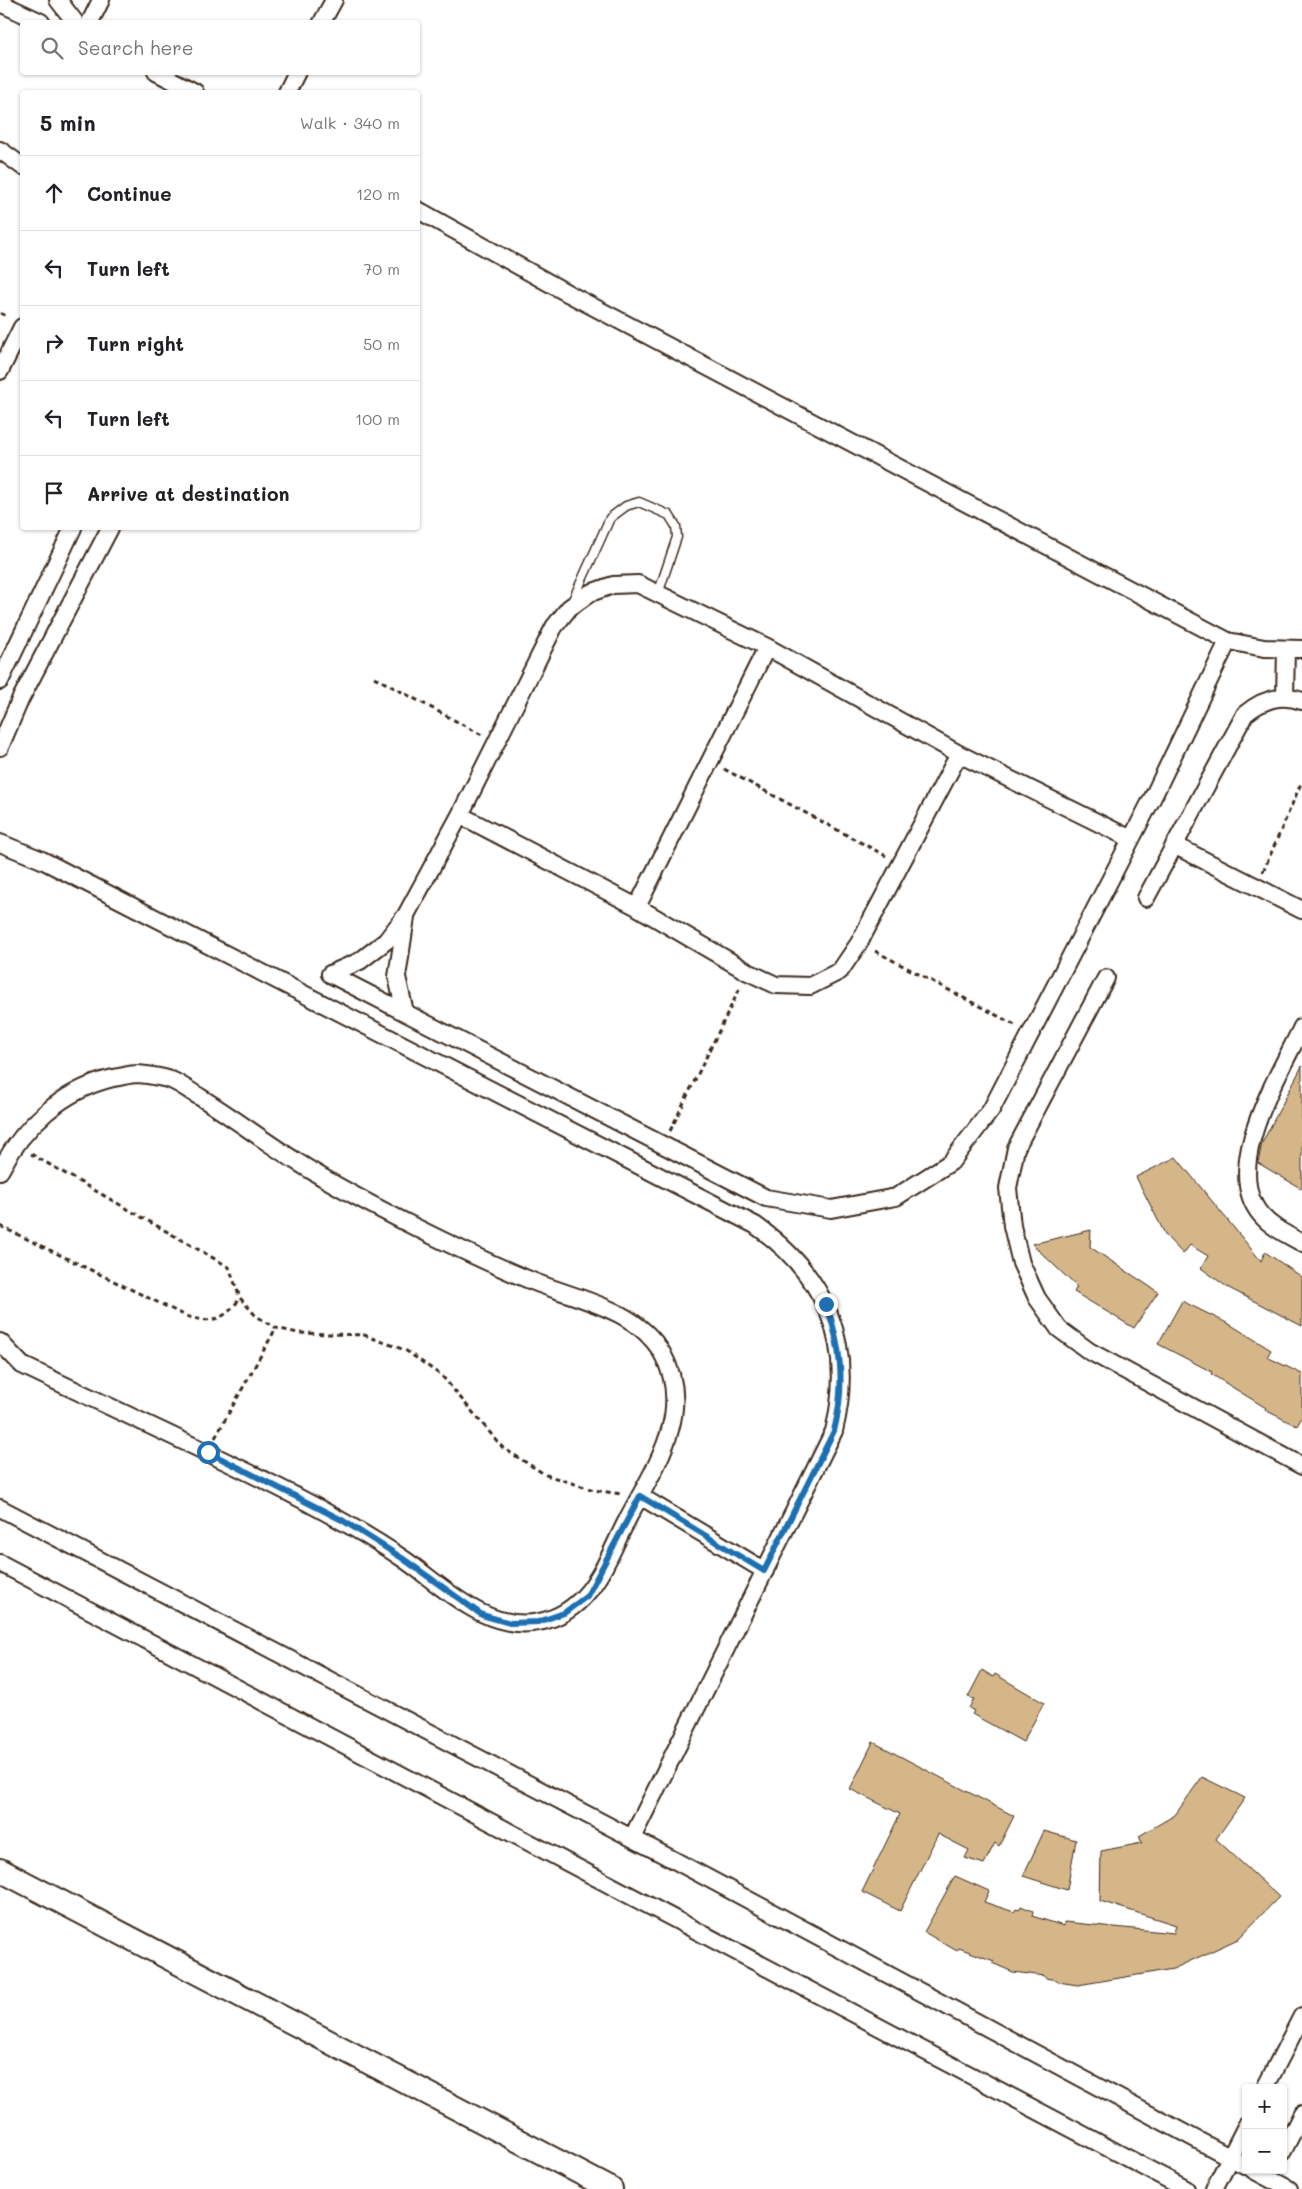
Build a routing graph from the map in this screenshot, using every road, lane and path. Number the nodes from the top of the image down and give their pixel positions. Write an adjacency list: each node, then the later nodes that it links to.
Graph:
1 (58, 0): 6 (street)
2 (101, 0): 7 (street)
3 (334, 0): 8 (street)
4 (0, 3): 5 (street)
5 (37, 20)
6 (74, 20)
7 (91, 20)
8 (323, 20)
9 (162, 75): 11 (street)
10 (296, 75): 12 (street)
11 (192, 90)
12 (288, 90)
13 (0, 150): 14 (street)
14 (20, 165)
15 (420, 211): 22 (street)
16 (20, 330): 17 (street)
17 (0, 371)
18 (73, 530): 26 (street)
19 (109, 530): 30 (street)
20 (658, 594): 21 (street); 21 (lane); 23 (street)
21 (570, 608): 29 (street)
22 (1228, 640): 24 (street); 35 (street)
23 (767, 647): 31 (street); 32 (street)
24 (1294, 649): 27 (street)
25 (374, 678): 29 (path)
26 (0, 681)
27 (1285, 697): 28 (street); 37 (street)
28 (1302, 701)
29 (496, 743): 34 (street)
30 (0, 747)
31 (959, 754): 35 (street); 38 (street)
32 (710, 762): 38 (path); 41 (street)
33 (1302, 781): 39 (path)
34 (460, 815): 41 (street); 43 (street)
35 (1131, 839): 49 (street)
36 (0, 843): 63 (street)
37 (1174, 845): 39 (street); 40 (street)
38 (901, 864): 44 (street)
39 (1256, 887): 42 (street)
40 (1146, 898)
41 (637, 908): 45 (street)
42 (1302, 910)
43 (406, 915): 47 (street); 47 (street)
44 (860, 943): 45 (street); 49 (path)
45 (748, 972): 51 (path)
46 (1106, 978): 59 (street)
47 (405, 1012): 51 (street)
48 (1302, 1027): 54 (street)
49 (1031, 1034): 51 (street)
50 (15, 1145): 52 (street); 55 (path); 60 (street)
51 (664, 1145)
52 (1, 1165)
53 (0, 1226): 55 (path)
54 (1302, 1242)
55 (240, 1298): 56 (path)
56 (276, 1328): 58 (path); 60 (path)
57 (0, 1342): 58 (street)
58 (208, 1452): 60 (street)
59 (1302, 1466)
60 (640, 1496): 63 (street)
61 (0, 1508): 64 (street)
62 (0, 1563): 75 (street)
63 (764, 1571): 64 (street)
64 (632, 1838): 71 (street)
65 (0, 1870): 74 (street)
66 (1302, 2016): 67 (street)
67 (1267, 2084)
68 (1302, 2114): 70 (street)
69 (1244, 2129): 71 (street)
70 (1287, 2143)
71 (1230, 2158): 72 (street); 76 (street)
72 (1242, 2164)
73 (1269, 2179): 77 (street)
74 (611, 2189)
75 (1186, 2189)
76 (1214, 2189)
77 (1289, 2189)

